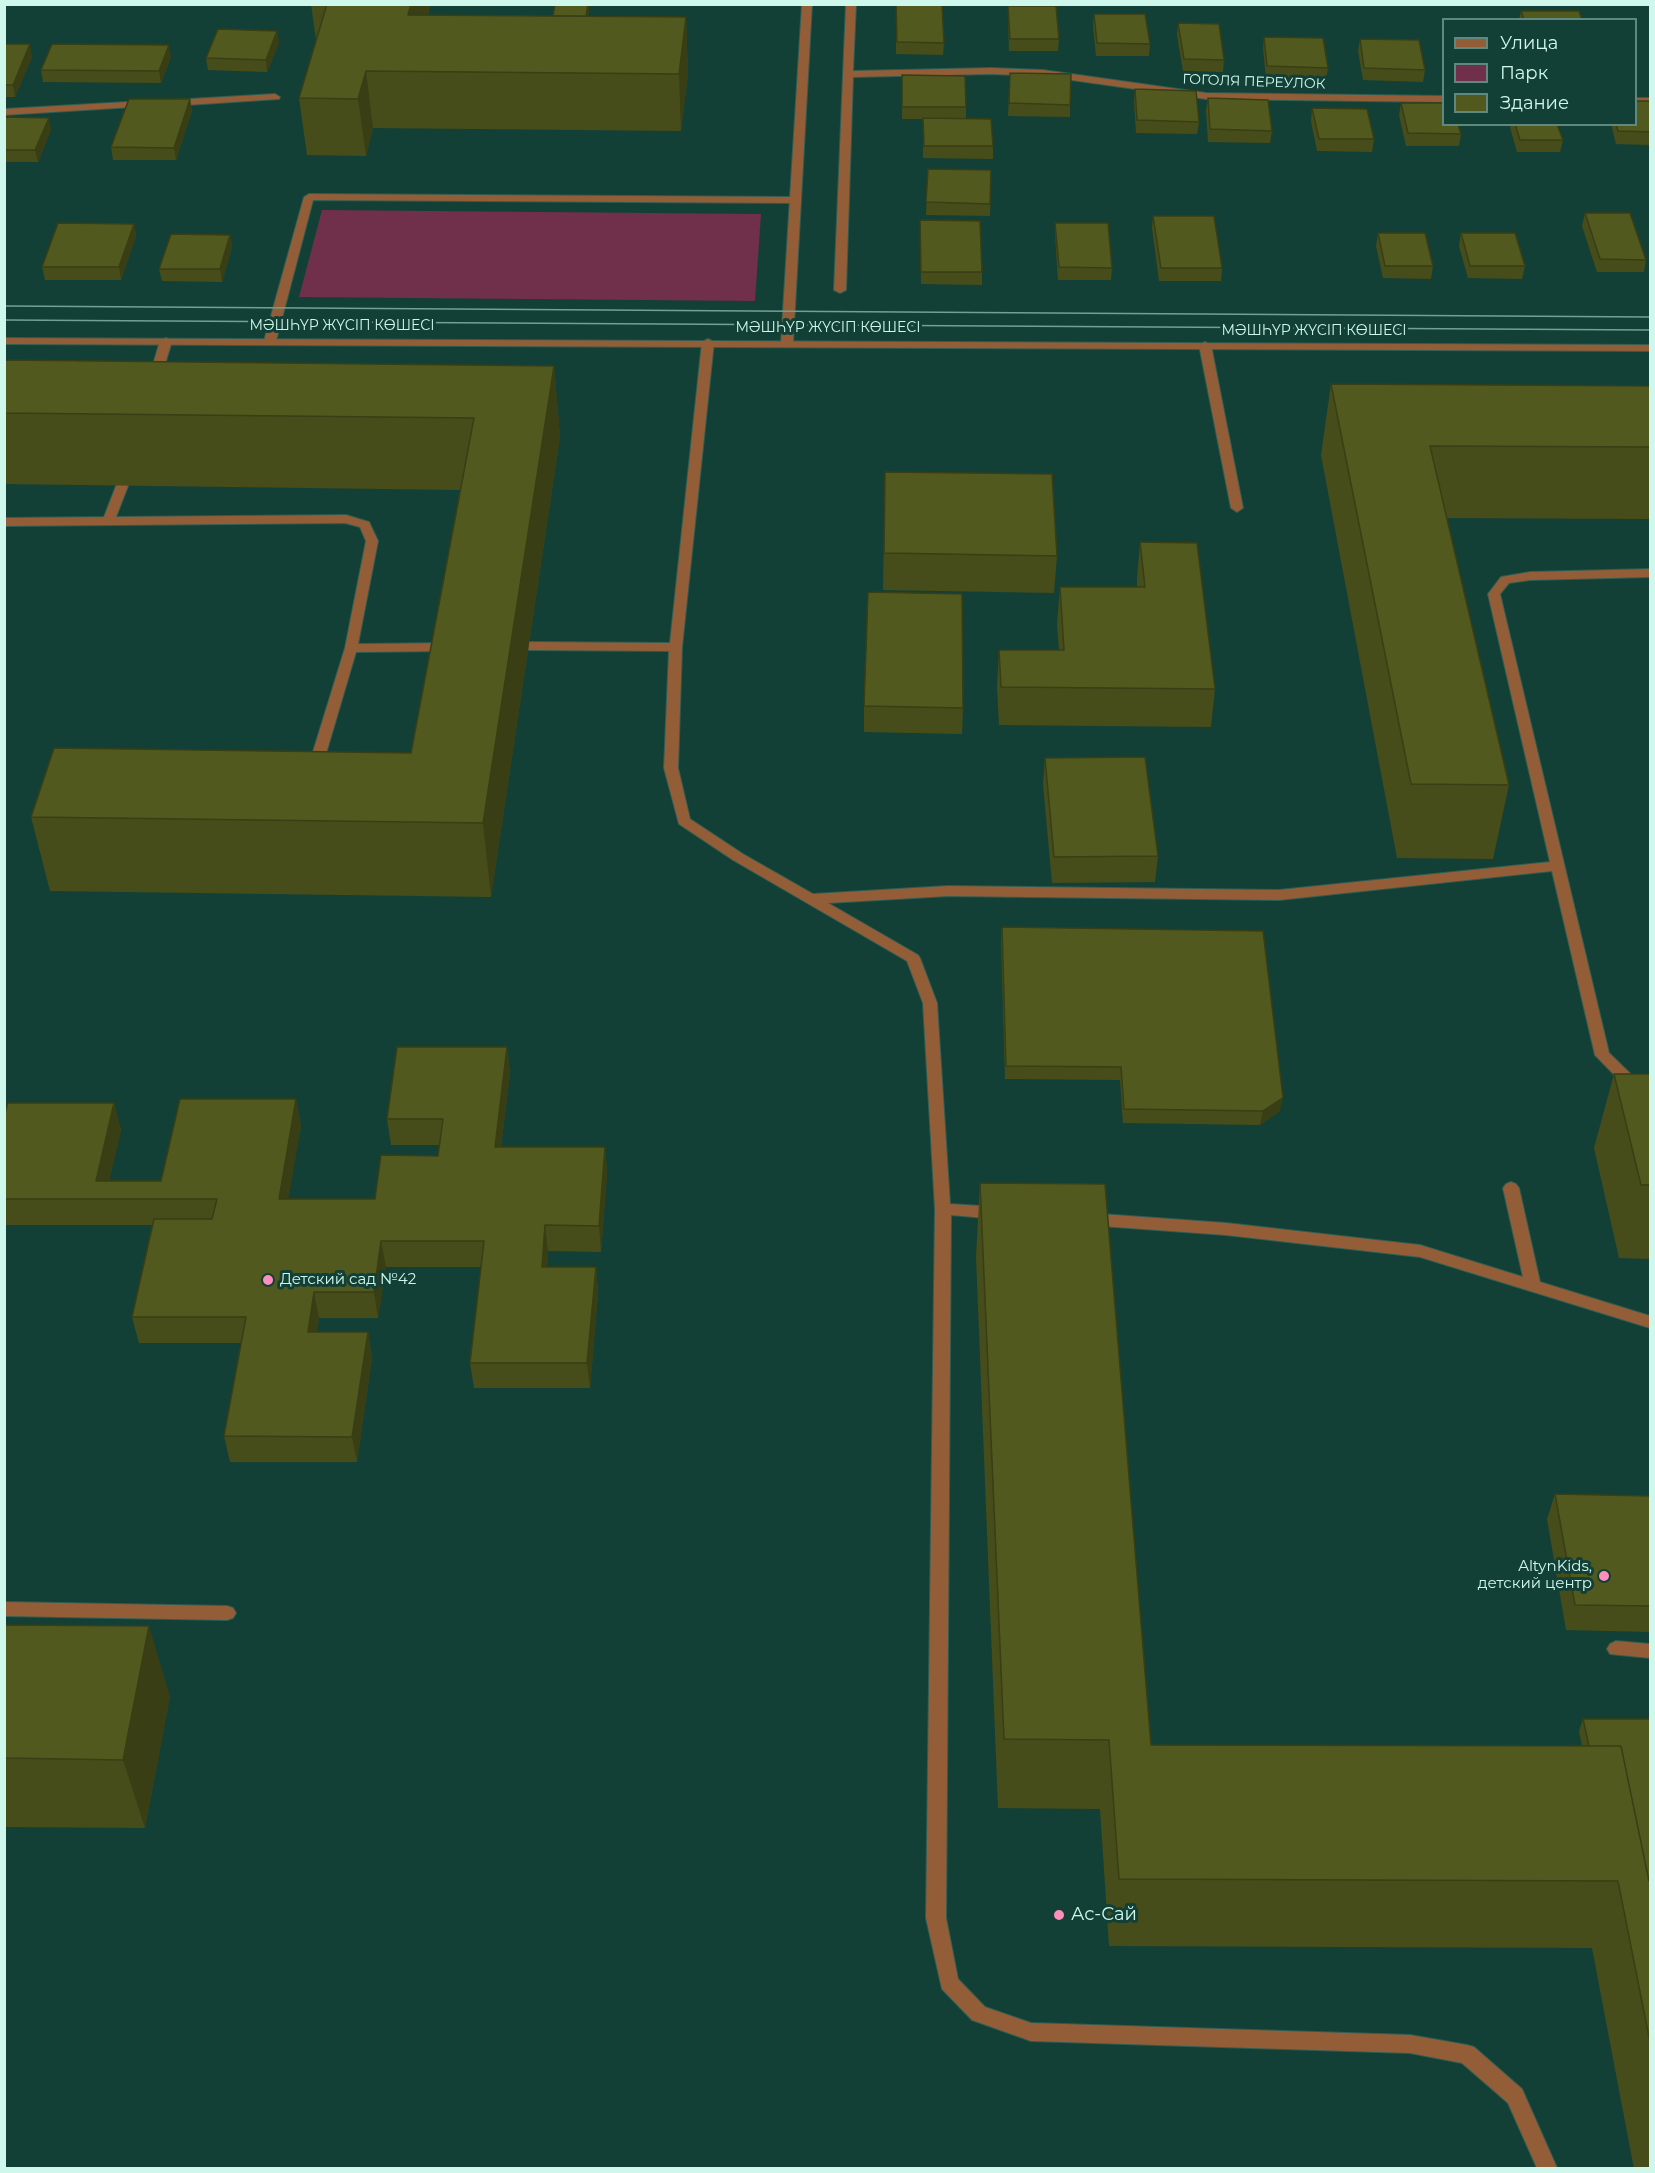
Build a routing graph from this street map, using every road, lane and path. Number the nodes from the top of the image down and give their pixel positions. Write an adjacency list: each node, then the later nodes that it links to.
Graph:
1 (807, 4): 7 (street)
2 (851, 4): 3 (street)
3 (849, 74): 5 (street, ГОГОЛЯ ПЕРЕУЛОК); 8 (street)
4 (275, 97): 6 (street)
5 (1442, 99)
6 (4, 112)
7 (794, 201): 11 (street); 13 (street)
8 (840, 290)
9 (4, 341): 10 (street, МӘШҺҮР ЖҮСІП КӨШЕСІ)
10 (166, 341): 11 (street, МӘШҺҮР ЖҮСІП КӨШЕСІ); 16 (street)
11 (270, 341): 12 (street, МӘШҺҮР ЖҮСІП КӨШЕСІ)
12 (708, 342): 13 (street, МӘШҺҮР ЖҮСІП КӨШЕСІ); 24 (street)
13 (787, 343): 14 (street, МӘШҺҮР ЖҮСІП КӨШЕСІ)
14 (1205, 345): 15 (street, МӘШҺҮР ЖҮСІП КӨШЕСІ); 18 (street)
15 (1650, 348)
16 (151, 391)
17 (122, 486): 19 (street)
18 (1237, 508)
19 (110, 521): 20 (street); 25 (street)
20 (4, 522)
21 (1650, 573): 27 (street)
22 (529, 646): 24 (street)
23 (453, 647): 25 (street)
24 (676, 647): 28 (street)
25 (351, 648): 26 (street)
26 (299, 772)
27 (1557, 866): 28 (street); 29 (street)
28 (809, 898): 31 (street)
29 (1650, 1092)
30 (1511, 1188): 34 (street)
31 (943, 1209): 32 (street); 40 (street)
32 (1014, 1214)
33 (1073, 1218): 34 (street)
34 (1533, 1287): 35 (street)
35 (1650, 1322)
36 (4, 1609): 37 (street)
37 (227, 1613)
38 (1616, 1649): 39 (street)
39 (1650, 1650)
40 (1547, 2169)

